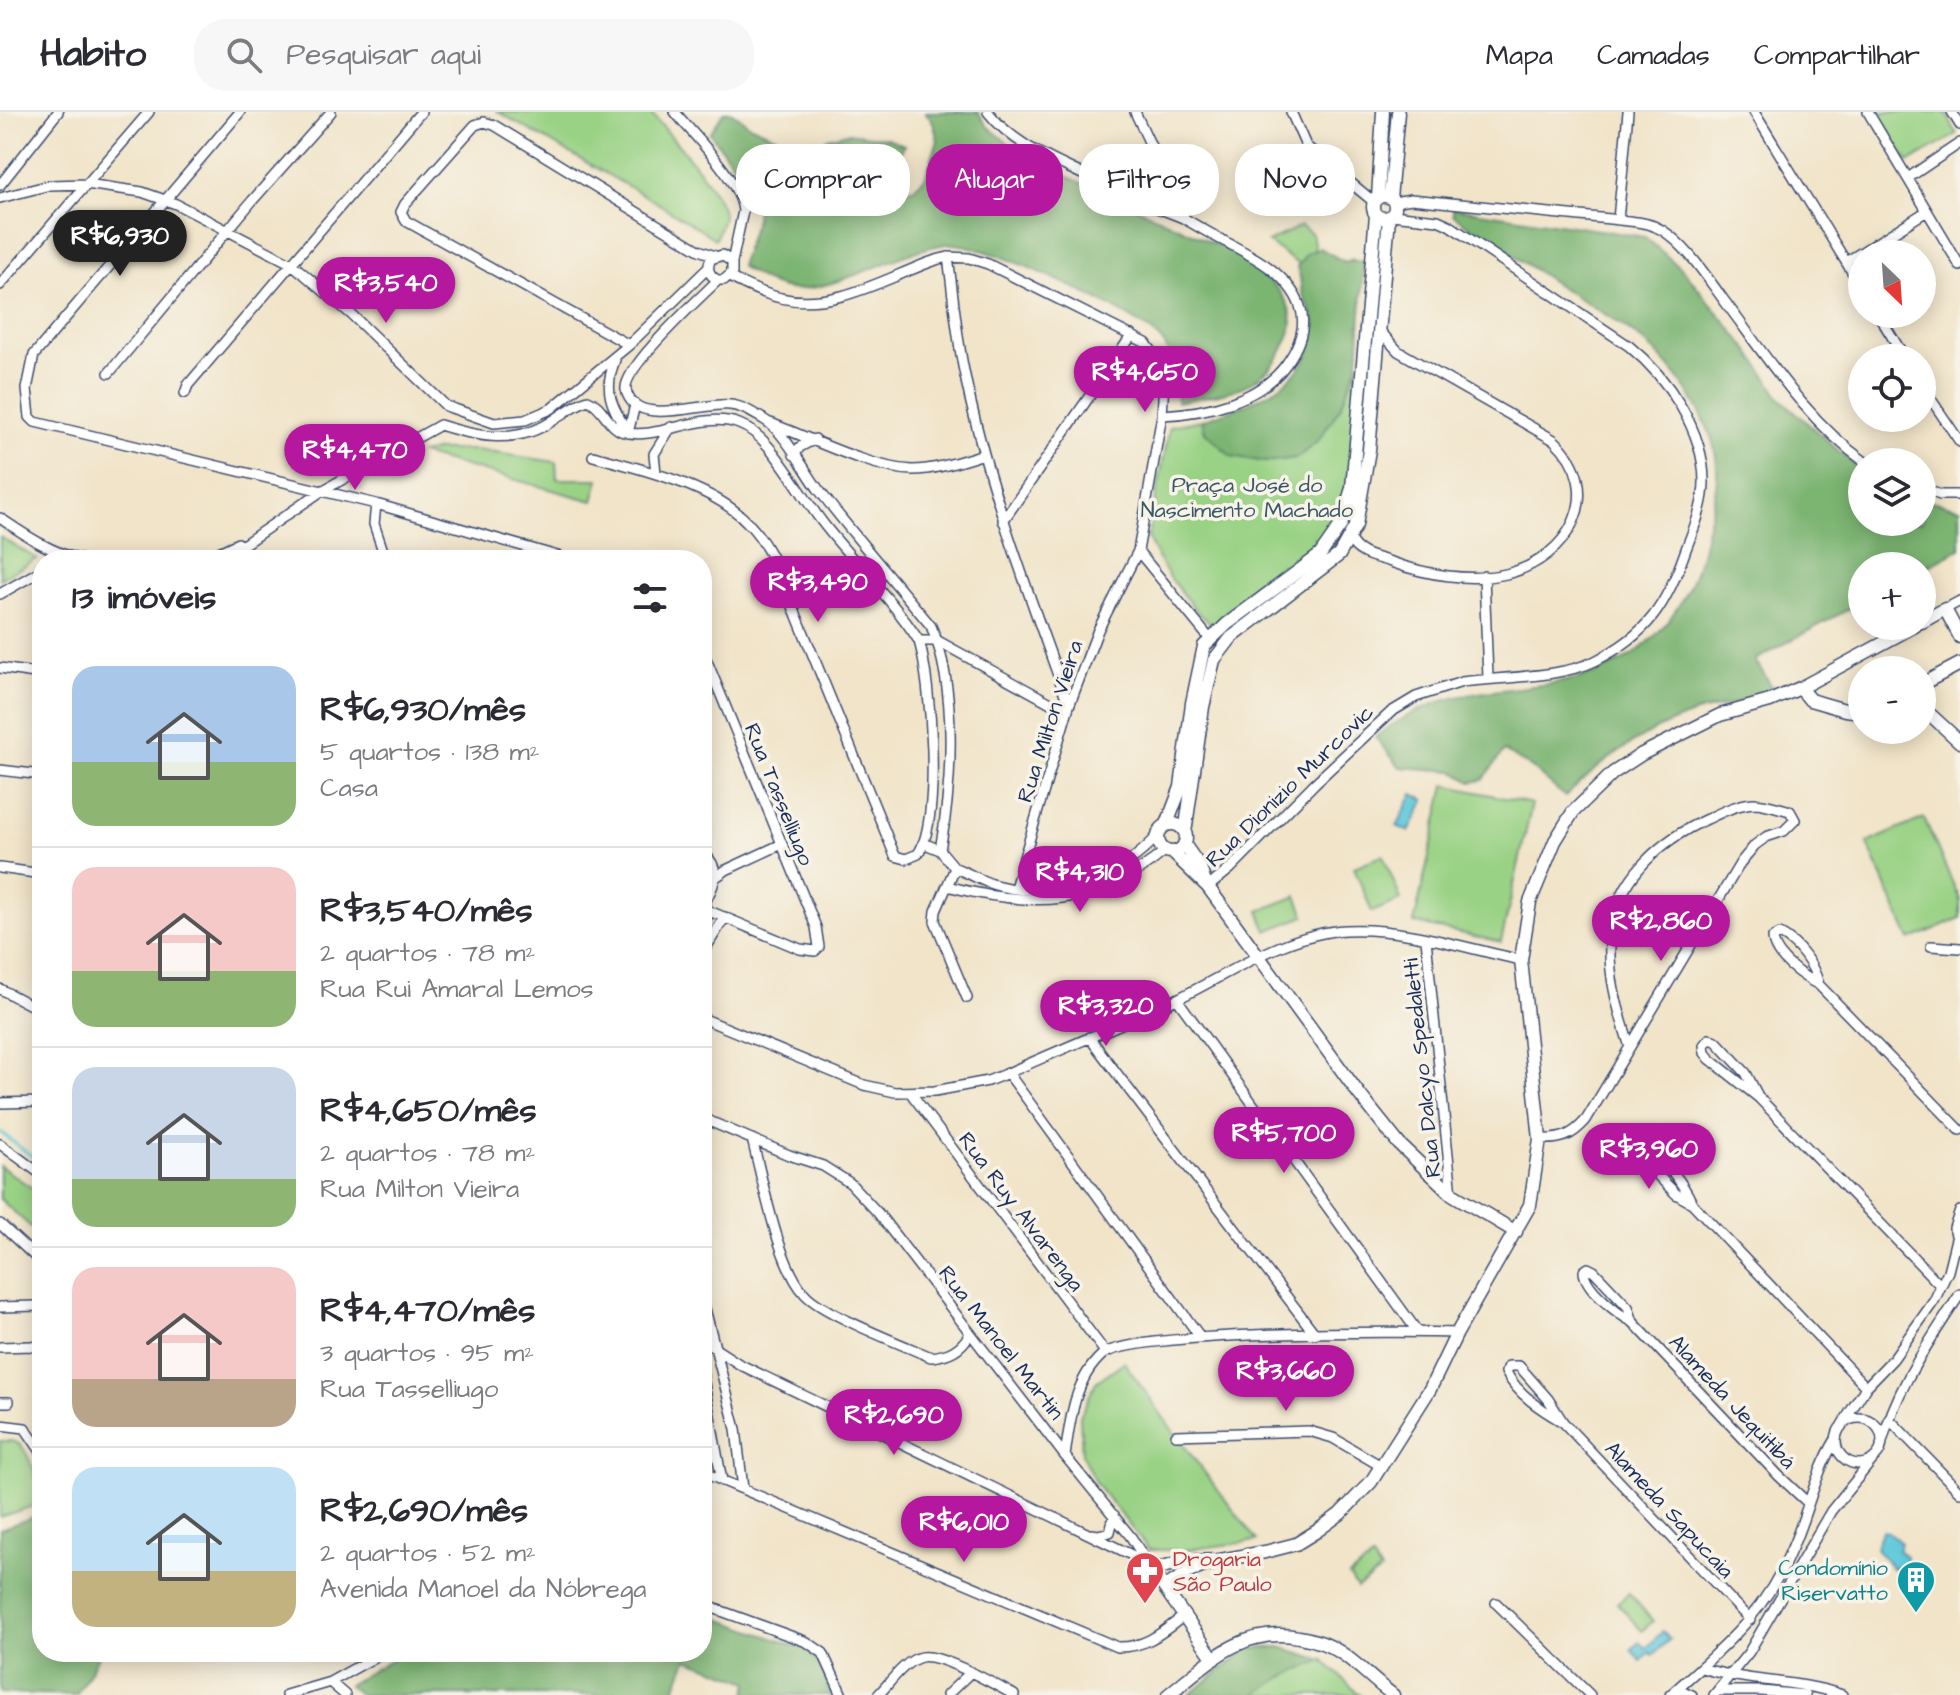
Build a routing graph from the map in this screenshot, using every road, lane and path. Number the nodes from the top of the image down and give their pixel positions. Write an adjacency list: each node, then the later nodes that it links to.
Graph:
1 (58, 112): 20 (street)
2 (149, 112): 19 (street)
3 (240, 112): 22 (street)
4 (331, 112): 31 (street)
5 (421, 112): 36 (street)
6 (675, 112): 33 (street)
7 (988, 112): 27 (street)
8 (1135, 112): 27 (street)
9 (1291, 112): 25 (street)
10 (1383, 112): 25 (main road)
11 (1398, 112): 25 (main road)
12 (1628, 112): 30 (street)
13 (1754, 112): 35 (street)
14 (1868, 112): 18 (street)
15 (1952, 112): 16 (street)
16 (1960, 125)
17 (1960, 143): 18 (street)
18 (1908, 178): 26 (street)
19 (86, 184): 21 (street); 22 (street); 40 (street)
20 (0, 185)
21 (0, 198)
22 (165, 200): 31 (street); 64 (street)
23 (1422, 200): 24 (street); 25 (street); 28 (street)
24 (1444, 202): 29 (street); 30 (street)
25 (1385, 207): 28 (street); 41 (main road); 85 (main road)
26 (1927, 211): 35 (street); 38 (street)
27 (1185, 219): 50 (street)
28 (1419, 219): 29 (street)
29 (1438, 220): 94 (street, Rua Dionizio Murcovic)
30 (1618, 220): 59 (street)
31 (228, 230): 36 (street); 45 (street)
32 (948, 257): 39 (street); 42 (street, Rua Milton Vieira); 60 (street)
33 (729, 259): 34 (street); 39 (street)
34 (710, 262): 39 (street); 43 (street); 43 (street)
35 (1846, 262): 37 (street)
36 (292, 264): 46 (street); 48 (street)
37 (1848, 265)
38 (1960, 266)
39 (726, 277): 47 (street)
40 (0, 285)
41 (1379, 330): 71 (main road); 79 (street)
42 (1132, 335): 50 (street, Rua Milton Vieira); 69 (street)
43 (629, 345): 44 (street)
44 (616, 356): 51 (street); 55 (street)
45 (109, 373)
46 (185, 393)
47 (635, 405): 52 (street); 55 (street)
48 (446, 406): 51 (street); 53 (street)
49 (1936, 407): 58 (street)
50 (1162, 415): 77 (street, Rua Milton Vieira)
51 (485, 422): 56 (street)
52 (770, 423): 57 (street); 61 (street)
53 (440, 425): 56 (street); 64 (street)
54 (671, 427): 55 (street); 63 (street); 87 (street)
55 (628, 433): 56 (street)
56 (481, 436)
57 (815, 439): 60 (street); 61 (street)
58 (1960, 442)
59 (1848, 449)
60 (984, 454): 69 (street)
61 (794, 455): 88 (street)
62 (593, 456): 63 (street)
63 (656, 473): 104 (street)
64 (320, 492): 67 (street); 70 (street)
65 (1936, 493): 66 (street)
66 (1960, 495)
67 (376, 504): 75 (street); 76 (street)
68 (0, 518): 72 (street)
69 (1003, 521): 96 (street)
70 (252, 537): 73 (street); 74 (street)
71 (1350, 539): 79 (street); 103 (main road)
72 (51, 550)
73 (224, 550)
74 (234, 550)
75 (383, 550)
76 (536, 550)
77 (1138, 551): 85 (street); 96 (street, Rua Milton Vieira)
78 (32, 576): 80 (street)
79 (1484, 576): 94 (street)
80 (0, 594)
81 (1960, 601): 82 (street)
82 (1945, 609): 83 (main road); 84 (main road)
83 (1936, 614)
84 (1960, 637)
85 (1209, 638): 102 (main road)
86 (1889, 640): 95 (main road)
87 (919, 641): 88 (street); 104 (street)
88 (938, 641): 96 (street); 106 (street)
89 (1960, 664): 93 (main road)
90 (3, 670): 91 (street)
91 (32, 673)
92 (712, 673): 105 (street, Rua Tasselliugo)
93 (1936, 677)
94 (1488, 678): 114 (street, Rua Dionizio Murcovic)
95 (1800, 688): 97 (main road); 126 (main road)
96 (1068, 709): 116 (street, Rua Milton Vieira)
97 (1848, 710)
98 (1936, 720): 99 (main road)
99 (1960, 742)
100 (0, 770): 101 (street)
101 (32, 774)
102 (1163, 829): 103 (main road); 107 (main road); 116 (street)
103 (1185, 839): 107 (main road); 114 (main road)
104 (923, 843): 106 (street)
105 (782, 844): 112 (street); 120 (street, Rua Tasselliugo)
106 (940, 850): 110 (street)
107 (1169, 851): 114 (main road); 118 (street)
108 (712, 863): 112 (street)
109 (0, 868): 111 (street)
110 (955, 868): 113 (street); 115 (street)
111 (32, 873)
112 (716, 877): 117 (street)
113 (978, 879): 116 (street); 118 (street)
114 (1207, 885): 125 (main road)
115 (947, 886): 118 (street); 129 (street)
116 (1015, 888)
117 (712, 889)
118 (972, 893)
119 (712, 912): 120 (street)
120 (725, 917): 121 (street)
121 (712, 938)
122 (1426, 939): 125 (street); 126 (street); 146 (street, Rua Dalcyo Spedaletti)
123 (1931, 946): 124 (street)
124 (1960, 948)
125 (1261, 957): 130 (street); 146 (main road)
126 (1521, 960): 143 (main road)
127 (1819, 985): 127 (street); 141 (street)
128 (2, 993): 131 (street)
129 (967, 998)
130 (1177, 999): 133 (street); 158 (street)
131 (32, 1006)
132 (712, 1022): 136 (street)
133 (1089, 1037): 135 (street); 162 (street)
134 (1630, 1047): 134 (street); 143 (street)
135 (1008, 1073): 136 (street); 163 (street)
136 (910, 1092): 168 (street, Rua Ruy Alvarenga)
137 (1759, 1098): 137 (street); 153 (street)
138 (32, 1102): 139 (street)
139 (0, 1103)
140 (712, 1122): 142 (street, Rua Manoel Martin)
141 (1960, 1130)
142 (752, 1139): 161 (street, Rua Manoel Martin); 161 (street)
143 (1540, 1139): 150 (main road)
144 (0, 1144): 145 (street)
145 (32, 1168)
146 (1452, 1194): 150 (main road)
147 (1692, 1203): 147 (street); 169 (street)
148 (1960, 1211): 151 (street)
149 (0, 1224): 152 (street)
150 (1516, 1232): 160 (main road)
151 (1958, 1244): 153 (street)
152 (32, 1254)
153 (1941, 1286): 169 (street)
154 (1958, 1302): 170 (street)
155 (32, 1305): 156 (street)
156 (0, 1307)
157 (1633, 1322): 157 (street, Alameda Jequitibá); 186 (street, Alameda Jequitibá)
158 (1417, 1331): 160 (street); 162 (street)
159 (712, 1333): 167 (street)
160 (1457, 1333): 181 (main road)
161 (970, 1334): 179 (street, Rua Manoel Martin)
162 (1315, 1334): 163 (street)
163 (1201, 1338): 168 (street)
164 (32, 1346): 165 (street)
165 (0, 1347)
166 (712, 1347): 167 (street)
167 (717, 1351): 184 (street); 188 (street)
168 (1105, 1352): 179 (street)
169 (1866, 1387): 173 (street)
170 (1889, 1419): 178 (street); 185 (street)
171 (1563, 1422): 171 (street, Alameda Sapucaia); 195 (street, Alameda Sapucaia)
172 (0, 1425): 175 (street)
173 (1842, 1425): 177 (street); 178 (street)
174 (1176, 1435): 181 (street)
175 (32, 1438)
176 (712, 1438): 183 (street)
177 (1836, 1439): 180 (street); 186 (street)
178 (1881, 1445): 180 (street)
179 (1065, 1456): 187 (street, Rua Manoel Martin)
180 (1874, 1458): 201 (street)
181 (1381, 1466): 189 (main road)
182 (712, 1476): 183 (street)
183 (722, 1481): 184 (street)
184 (743, 1489): 194 (street)
185 (1960, 1492)
186 (1808, 1503): 195 (street)
187 (1114, 1515): 188 (street); 190 (street, Rua Manoel Martin)
188 (1089, 1533): 190 (street)
189 (1220, 1560): 190 (main road); 191 (main road)
190 (1149, 1566): 191 (main road, Rua Manoel Martin)
191 (1165, 1587): 194 (main road, Rua Manoel Martin)
192 (1496, 1603): 214 (street)
193 (712, 1608): 207 (street)
194 (1185, 1615): 196 (main road, Rua Manoel Martin)
195 (1750, 1620): 198 (street)
196 (1214, 1659): 200 (main road); 211 (main road)
197 (366, 1662): 202 (street)
198 (1702, 1668): 201 (street); 204 (street)
199 (971, 1672): 208 (street); 209 (street); 210 (street)
200 (1367, 1675): 212 (main road); 213 (main road)
201 (1730, 1677): 203 (street); 217 (street)
202 (330, 1682): 205 (street); 206 (street)
203 (1716, 1693): 216 (street)
204 (1671, 1694): 215 (street)
205 (286, 1695)
206 (345, 1695)
207 (842, 1695)
208 (878, 1695)
209 (947, 1695)
210 (1014, 1695)
211 (1168, 1695)
212 (1384, 1695)
213 (1393, 1695)
214 (1590, 1695)
215 (1692, 1695)
216 (1805, 1695)
217 (1842, 1695)

